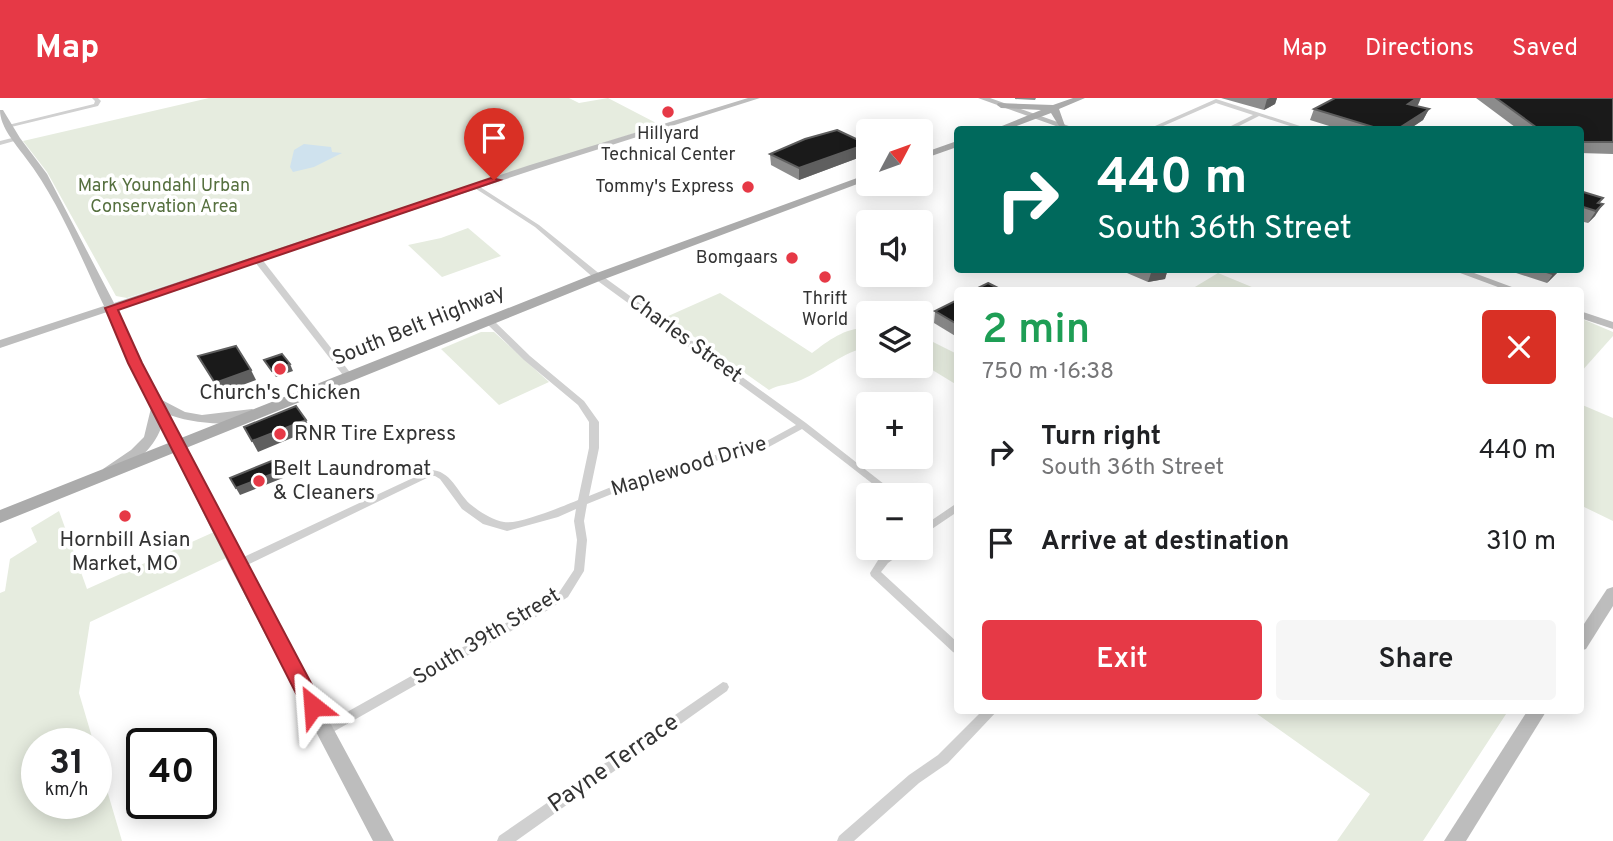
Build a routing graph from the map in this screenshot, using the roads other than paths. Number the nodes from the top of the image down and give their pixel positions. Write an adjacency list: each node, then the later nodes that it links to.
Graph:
1 (95, 98): 10 (street)
2 (756, 98): 26 (street)
3 (982, 98): 5 (street)
4 (1081, 98): 6 (main road)
5 (1001, 105): 6 (main road); 9 (street); 12 (main road)
6 (1054, 108): 9 (main road); 17 (main road)
7 (0, 112): 10 (street)
8 (1257, 115): 18 (street); 19 (street); 20 (street)
9 (1031, 117): 11 (street); 13 (main road); 16 (street)
10 (7, 125): 21 (street)
11 (1046, 125): 14 (main road); 15 (street)
12 (1002, 126)
13 (1006, 126)
14 (1031, 126)
15 (1054, 126)
16 (1058, 126)
17 (1060, 126)
18 (1158, 126)
19 (1234, 126)
20 (1295, 126)
21 (16, 139): 22 (street); 31 (street)
22 (0, 143)
23 (954, 145): 24 (main road)
24 (933, 153)
25 (856, 181): 29 (main road, South Belt Highway)
26 (475, 186): 27 (street); 29 (street, Charles Street)
27 (258, 260): 31 (street); 36 (street)
28 (1466, 273): 30 (street)
29 (598, 277): 33 (main road, South Belt Highway); 39 (street, Charles Street)
30 (1506, 287)
31 (111, 308): 35 (street); 37 (street)
32 (1584, 315): 34 (street)
33 (489, 321): 36 (main road, South Belt Highway); 43 (street, South 39th Street)
34 (1613, 326)
35 (0, 344)
36 (349, 377): 38 (main road, South Belt Highway)
37 (155, 402): 38 (street); 40 (street); 41 (street)
38 (267, 410): 40 (main road, South Belt Highway)
39 (803, 425): 42 (street, Charles Street); 43 (street, Maplewood Drive)
40 (178, 446): 41 (main road, South Belt Highway); 48 (street)
41 (85, 482): 45 (main road, South Belt Highway)
42 (878, 483)
43 (583, 502): 48 (street, Maplewood Drive); 55 (street, South 39th Street)
44 (954, 509): 46 (street)
45 (0, 516)
46 (933, 524)
47 (884, 560): 51 (street)
48 (237, 565): 55 (street)
49 (1613, 593): 50 (street)
50 (1584, 638)
51 (954, 646)
52 (723, 687): 57 (street, Payne Terrace)
53 (988, 714): 58 (street)
54 (1535, 714): 59 (street)
55 (326, 730): 56 (street)
56 (384, 841)
57 (504, 841)
58 (844, 841)
59 (1454, 841)

